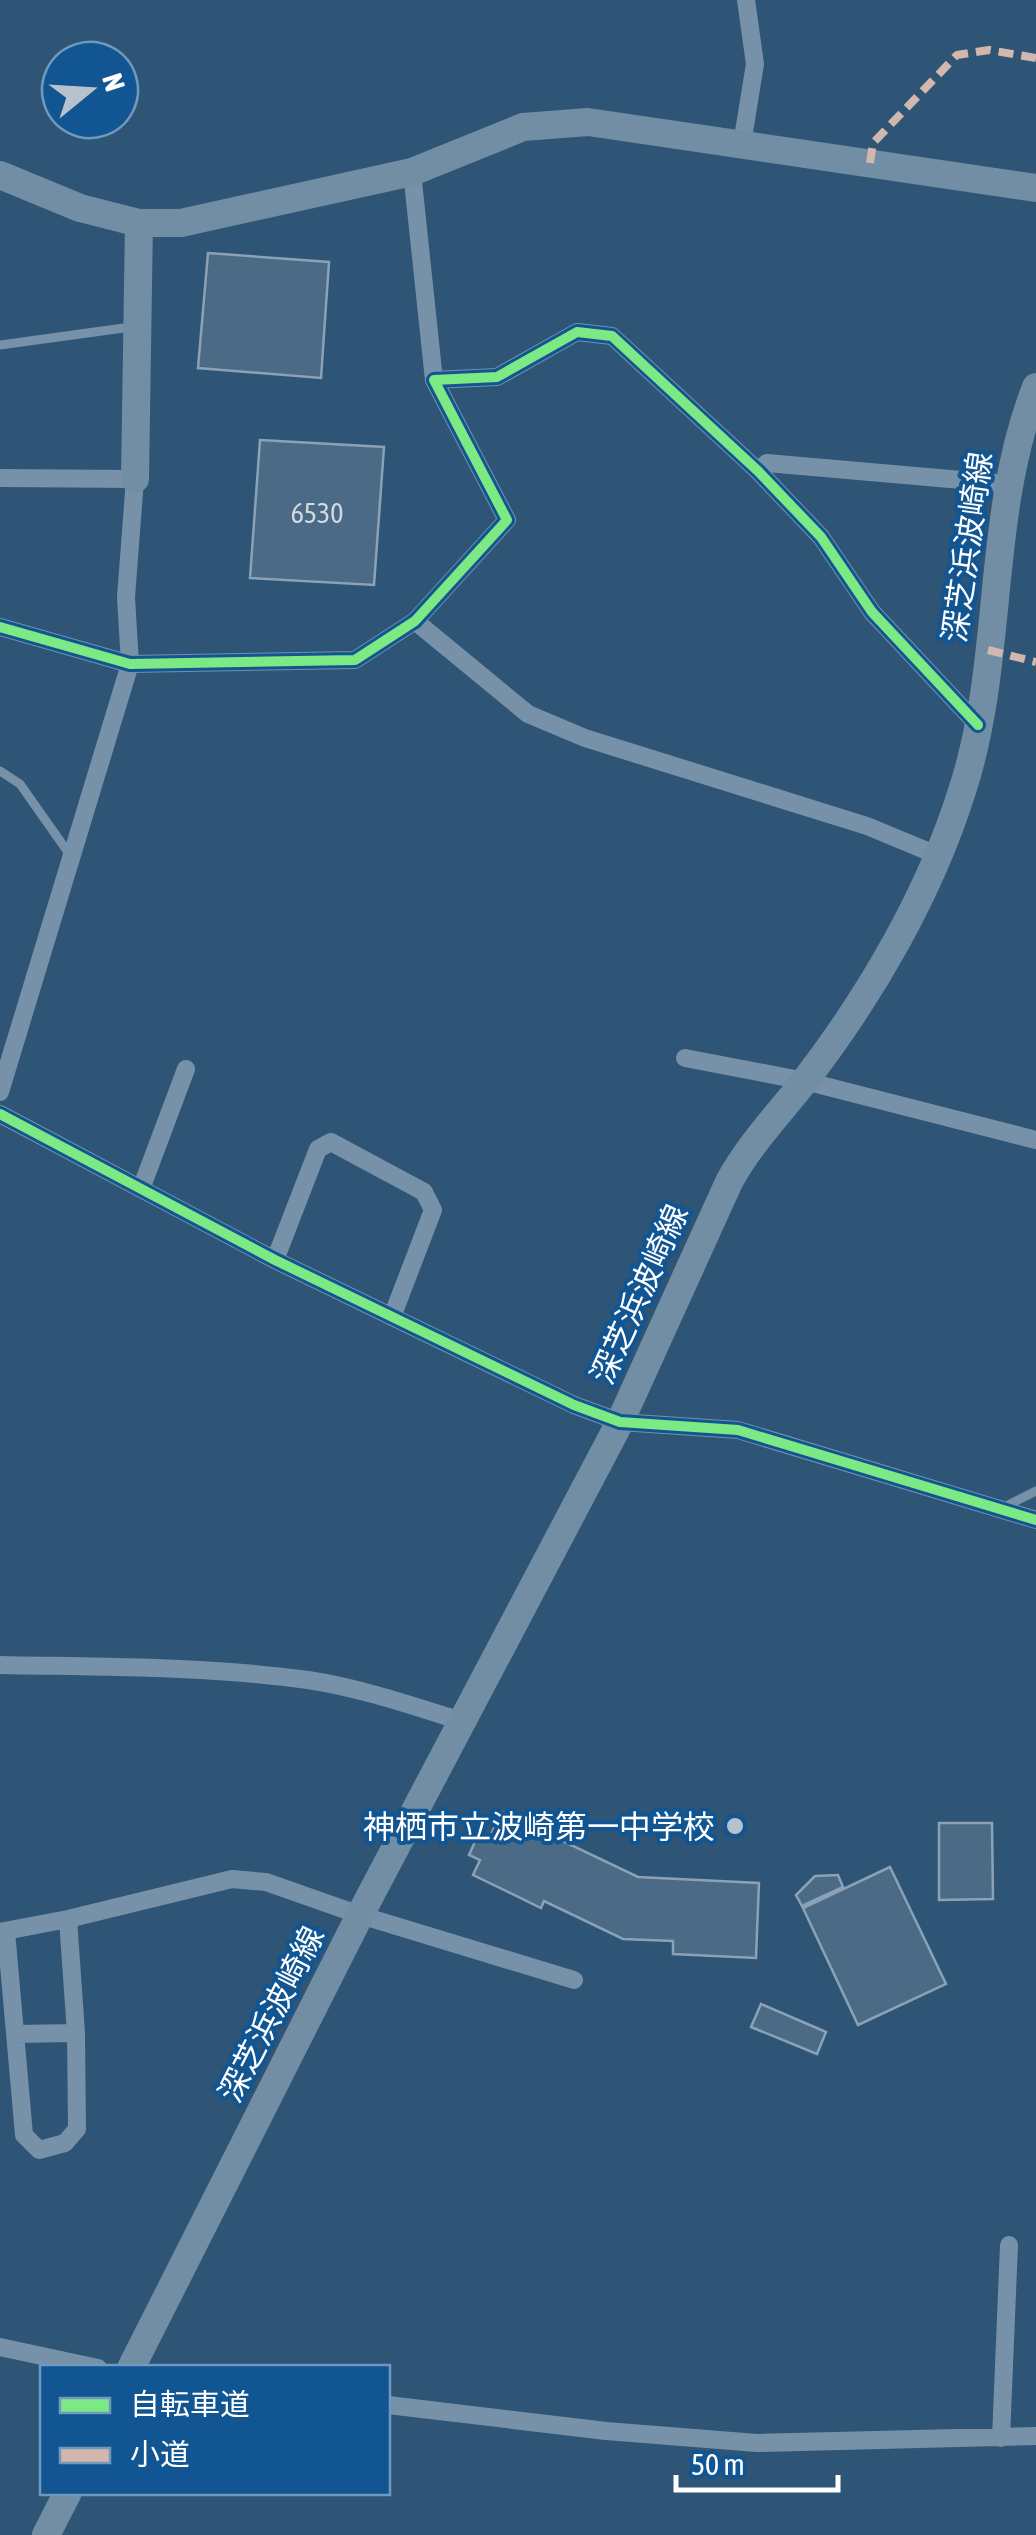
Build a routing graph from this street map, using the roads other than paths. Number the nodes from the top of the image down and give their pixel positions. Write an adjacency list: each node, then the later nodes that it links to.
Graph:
1 (746, 0): 2 (street)
2 (742, 144): 3 (main road); 5 (main road)
3 (412, 172): 6 (main road); 9 (street)
4 (0, 175): 6 (main road)
5 (1036, 188)
6 (139, 223): 7 (main road)
7 (138, 326): 8 (lane); 13 (main road)
8 (0, 345)
9 (434, 380): 11 (street); 15 (street)
10 (1036, 387): 14 (main road, 深芝浜波崎線)
11 (758, 471): 14 (street); 18 (street)
12 (0, 478): 13 (street)
13 (135, 479): 17 (street)
14 (1007, 484): 18 (main road, 深芝浜波崎線)
15 (415, 621): 17 (street); 20 (street)
16 (0, 627): 17 (street)
17 (130, 664): 21 (street)
18 (978, 725): 20 (main road, 深芝浜波崎線)
19 (0, 771): 21 (lane)
20 (938, 855): 24 (main road, 深芝浜波崎線)
21 (71, 858): 25 (street)
22 (685, 1058): 24 (street)
23 (186, 1069): 28 (street)
24 (805, 1080): 27 (street); 31 (main road, 深芝浜波崎線)
25 (0, 1092)
26 (0, 1114): 28 (street)
27 (1036, 1140)
28 (141, 1189): 29 (street)
29 (275, 1260): 30 (street); 30 (street)
30 (392, 1316): 31 (street)
31 (620, 1422): 33 (street); 36 (main road, 深芝浜波崎線)
32 (1036, 1491): 33 (lane)
33 (1006, 1511): 34 (street)
34 (1036, 1520)
35 (0, 1665): 36 (street)
36 (464, 1722): 37 (main road, 深芝浜波崎線)
37 (360, 1915): 38 (street); 40 (street); 46 (main road, 深芝浜波崎線)
38 (68, 1919): 39 (street); 41 (street)
39 (3, 1932): 42 (street)
40 (574, 1980)
41 (76, 2033): 42 (street); 42 (street)
42 (15, 2034)
43 (1009, 2246): 49 (street)
44 (0, 2346): 45 (street)
45 (85, 2365)
46 (133, 2365)
47 (390, 2405): 49 (street)
48 (1036, 2436): 49 (street)
49 (1001, 2438)
50 (66, 2495): 51 (main road)
51 (46, 2535)

